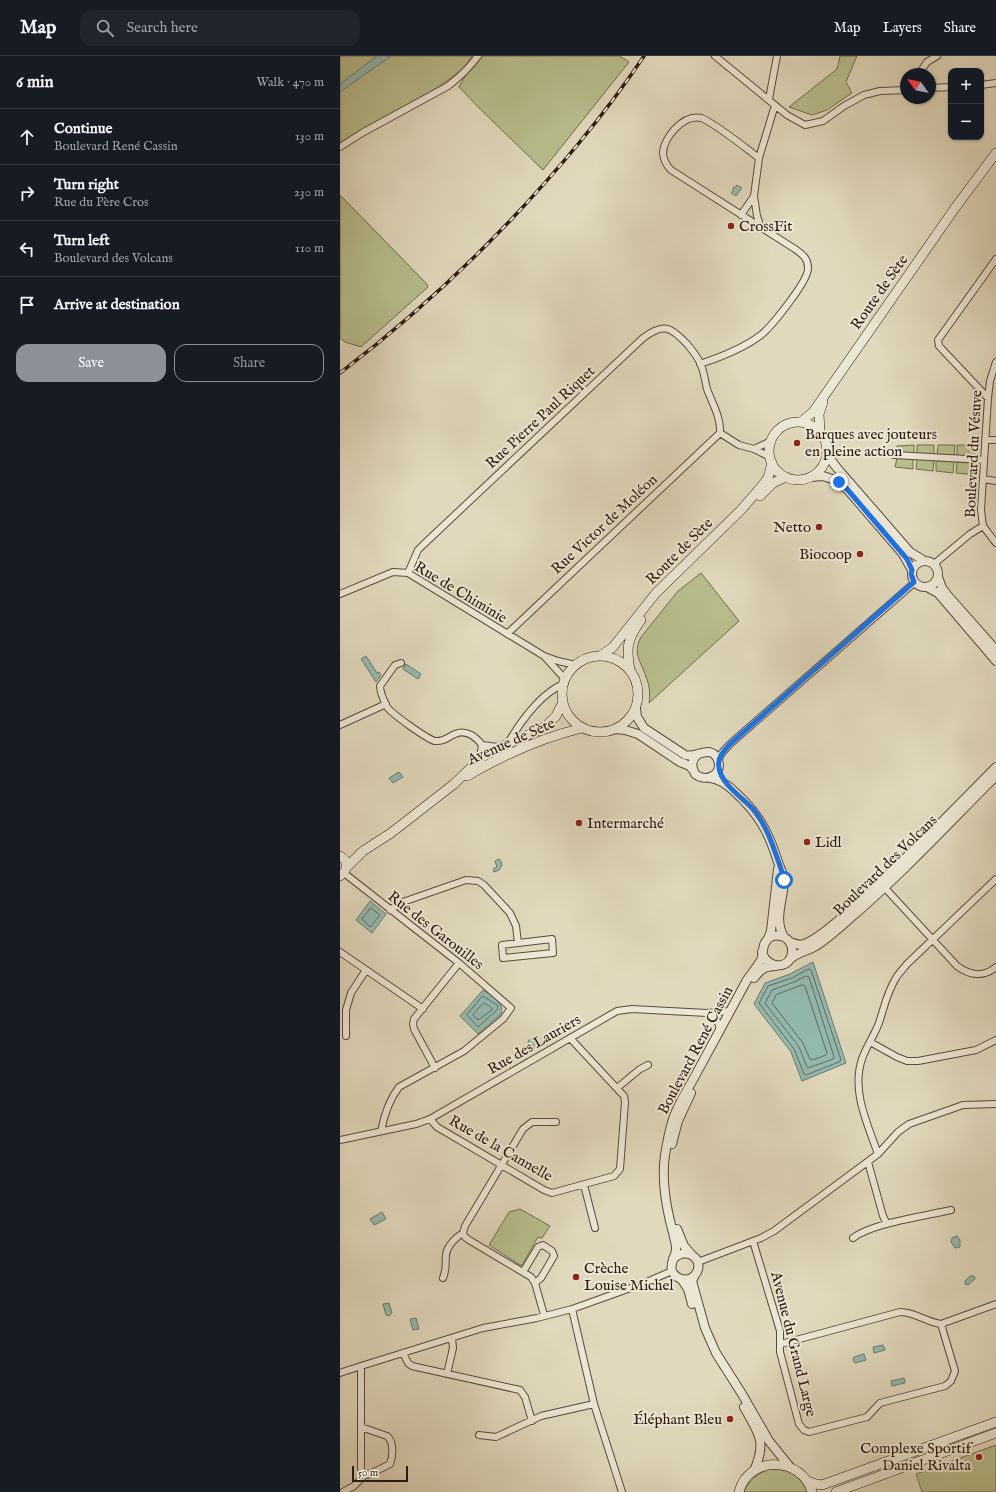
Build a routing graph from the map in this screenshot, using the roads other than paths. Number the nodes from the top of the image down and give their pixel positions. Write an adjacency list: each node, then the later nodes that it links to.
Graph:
1 (478, 56): 14 (street)
2 (715, 56): 11 (street)
3 (777, 56): 11 (street)
4 (937, 56): 5 (street)
5 (923, 68)
6 (996, 83): 7 (street)
7 (984, 85)
8 (948, 87): 9 (street)
9 (936, 88)
10 (900, 90): 12 (street)
11 (769, 99): 12 (street)
12 (775, 105): 16 (street)
13 (996, 144): 18 (main road, Route de Sète)
14 (340, 147)
15 (996, 152): 18 (main road, Route de Sète)
16 (759, 158): 17 (street); 19 (street)
17 (754, 196): 19 (street); 20 (street)
18 (955, 208): 24 (main road, Route de Sète)
19 (741, 215): 20 (street)
20 (761, 228): 23 (street)
21 (996, 259): 25 (street)
22 (996, 362): 25 (street, Boulevard du Vésuve)
23 (700, 364): 28 (street); 46 (street, Rue Pierre Paul Riquet)
24 (826, 393): 26 (main road, Route de Sète); 27 (main road, Route de Sète)
25 (988, 398): 29 (street, Boulevard du Vésuve)
26 (802, 422): 27 (main road); 31 (main road)
27 (820, 432): 33 (main road)
28 (720, 433): 32 (street); 51 (street, Rue Victor de Moléon)
29 (985, 440): 30 (street); 36 (street, Boulevard du Vésuve)
30 (996, 440)
31 (772, 441): 32 (street); 35 (main road)
32 (754, 449): 35 (street)
33 (827, 449): 38 (main road); 43 (street)
34 (894, 456): 36 (street)
35 (771, 460): 37 (main road); 54 (main road, Route de Sète)
36 (984, 460): 39 (street, Boulevard du Vésuve)
37 (786, 477): 38 (main road); 58 (main road, Route de Sète)
38 (810, 477): 45 (street)
39 (983, 479): 40 (street); 41 (street, Boulevard du Vésuve)
40 (996, 481)
41 (983, 526): 42 (street, Boulevard du Vésuve); 44 (street)
42 (996, 543)
43 (923, 560): 44 (street); 45 (street)
44 (934, 564): 47 (street)
45 (912, 570): 48 (street)
46 (408, 573): 50 (street, Rue de Chiminie); 51 (street, Rue de Chiminie)
47 (938, 577): 49 (street); 52 (street)
48 (914, 582): 49 (street); 66 (street)
49 (927, 587): 55 (street)
50 (340, 594)
51 (507, 634): 53 (street, Rue de Chiminie)
52 (996, 650)
53 (544, 656): 57 (street, Rue de Chiminie); 59 (street, Rue de Chiminie)
54 (600, 656): 57 (main road); 58 (main road)
55 (996, 660)
56 (401, 663): 61 (street)
57 (576, 665): 59 (main road)
58 (630, 670): 62 (main road)
59 (564, 682): 60 (main road); 68 (street)
60 (563, 702): 64 (main road); 68 (main road, Avenue de Sète)
61 (386, 704): 63 (street); 67 (street)
62 (636, 708): 65 (main road); 70 (street)
63 (340, 725)
64 (582, 728): 65 (main road); 77 (main road, Avenue de Sète)
65 (614, 729): 74 (street)
66 (730, 744): 69 (street); 72 (street)
67 (482, 745): 68 (street); 71 (street)
68 (504, 745): 71 (main road, Avenue de Sète)
69 (709, 752): 70 (street); 72 (street)
70 (698, 754): 74 (street)
71 (480, 759): 77 (main road, Avenue de Sète)
72 (718, 765): 76 (street); 78 (street)
73 (996, 767): 87 (street, Boulevard des Volcans)
74 (692, 769): 76 (street)
75 (996, 776): 84 (street, Boulevard des Volcans)
76 (710, 778): 78 (street)
77 (454, 784): 79 (main road, Avenue de Sète)
78 (730, 787): 81 (street)
79 (362, 851): 80 (main road, Avenue de Sète); 82 (main road, Avenue de Sète)
80 (341, 857): 82 (main road)
81 (779, 864): 86 (street); 87 (street)
82 (344, 872): 85 (street, Rue des Garouilles)
83 (996, 879): 88 (street)
84 (885, 888): 88 (street); 93 (street, Boulevard des Volcans)
85 (390, 910): 89 (street); 92 (street, Rue des Garouilles)
86 (768, 939): 87 (street, Boulevard des Volcans); 91 (street, Boulevard René Cassin)
87 (787, 939): 93 (street)
88 (932, 939): 94 (street); 103 (street)
89 (518, 943): 89 (street)
90 (340, 952): 95 (street)
91 (762, 952): 93 (street); 97 (street, Boulevard René Cassin)
92 (459, 963): 96 (street); 105 (street, Rue des Garouilles)
93 (782, 964): 122 (street, Boulevard René Cassin)
94 (996, 967)
95 (366, 970): 96 (street); 100 (street)
96 (422, 1008): 105 (street)
97 (730, 1011): 98 (street, Rue des Lauriers); 99 (street, Boulevard René Cassin)
98 (706, 1013): 99 (street); 101 (street, Rue des Lauriers)
99 (720, 1029): 123 (street, Boulevard René Cassin)
100 (346, 1036)
101 (570, 1038): 106 (street, Rue de la Cannelle); 108 (street, Rue des Lauriers)
102 (996, 1040): 103 (street)
103 (870, 1042): 112 (street)
104 (648, 1065): 106 (street)
105 (435, 1068): 110 (street)
106 (617, 1088): 115 (street, Rue de la Cannelle)
107 (996, 1104): 112 (street)
108 (430, 1120): 110 (street, Rue des Lauriers); 114 (street, Rue de la Cannelle)
109 (556, 1122): 114 (street)
110 (381, 1131): 111 (street, Rue des Lauriers)
111 (340, 1140)
112 (878, 1154): 113 (street)
113 (868, 1162): 117 (street); 121 (street)
114 (502, 1165): 115 (street, Rue de la Cannelle); 119 (street)
115 (584, 1184): 118 (street)
116 (951, 1210): 117 (street)
117 (887, 1224): 120 (street)
118 (595, 1228)
119 (463, 1233): 126 (street); 128 (street)
120 (853, 1238)
121 (753, 1241): 124 (street); 136 (street, Avenue du Grand Large)
122 (691, 1254): 123 (street); 124 (street)
123 (673, 1259): 125 (street)
124 (698, 1262): 127 (street)
125 (672, 1271): 129 (street); 132 (street)
126 (523, 1272): 130 (street); 130 (street)
127 (694, 1277): 129 (street); 147 (street)
128 (443, 1278)
129 (682, 1280): 148 (street)
130 (535, 1283): 133 (street)
131 (996, 1304): 134 (street)
132 (572, 1309): 133 (street); 141 (street)
133 (544, 1315): 135 (street)
134 (941, 1324): 136 (street); 136 (street, Avenue du Grand Large)
135 (452, 1338): 137 (street); 140 (street)
136 (781, 1344)
137 (403, 1353): 138 (street); 140 (street)
138 (361, 1366): 139 (street); 144 (street)
139 (340, 1374)
140 (447, 1374): 142 (street)
141 (594, 1404): 142 (street); 152 (street)
142 (532, 1421): 146 (street)
143 (996, 1422): 150 (main road)
144 (361, 1425): 149 (street); 149 (street)
145 (996, 1433): 155 (main road)
146 (479, 1435)
147 (790, 1467): 148 (main road); 150 (main road)
148 (754, 1471): 153 (main road)
149 (365, 1475): 151 (street)
150 (807, 1481): 154 (main road)
151 (343, 1492)
152 (622, 1492)
153 (740, 1492)
154 (812, 1492)
155 (836, 1492)

